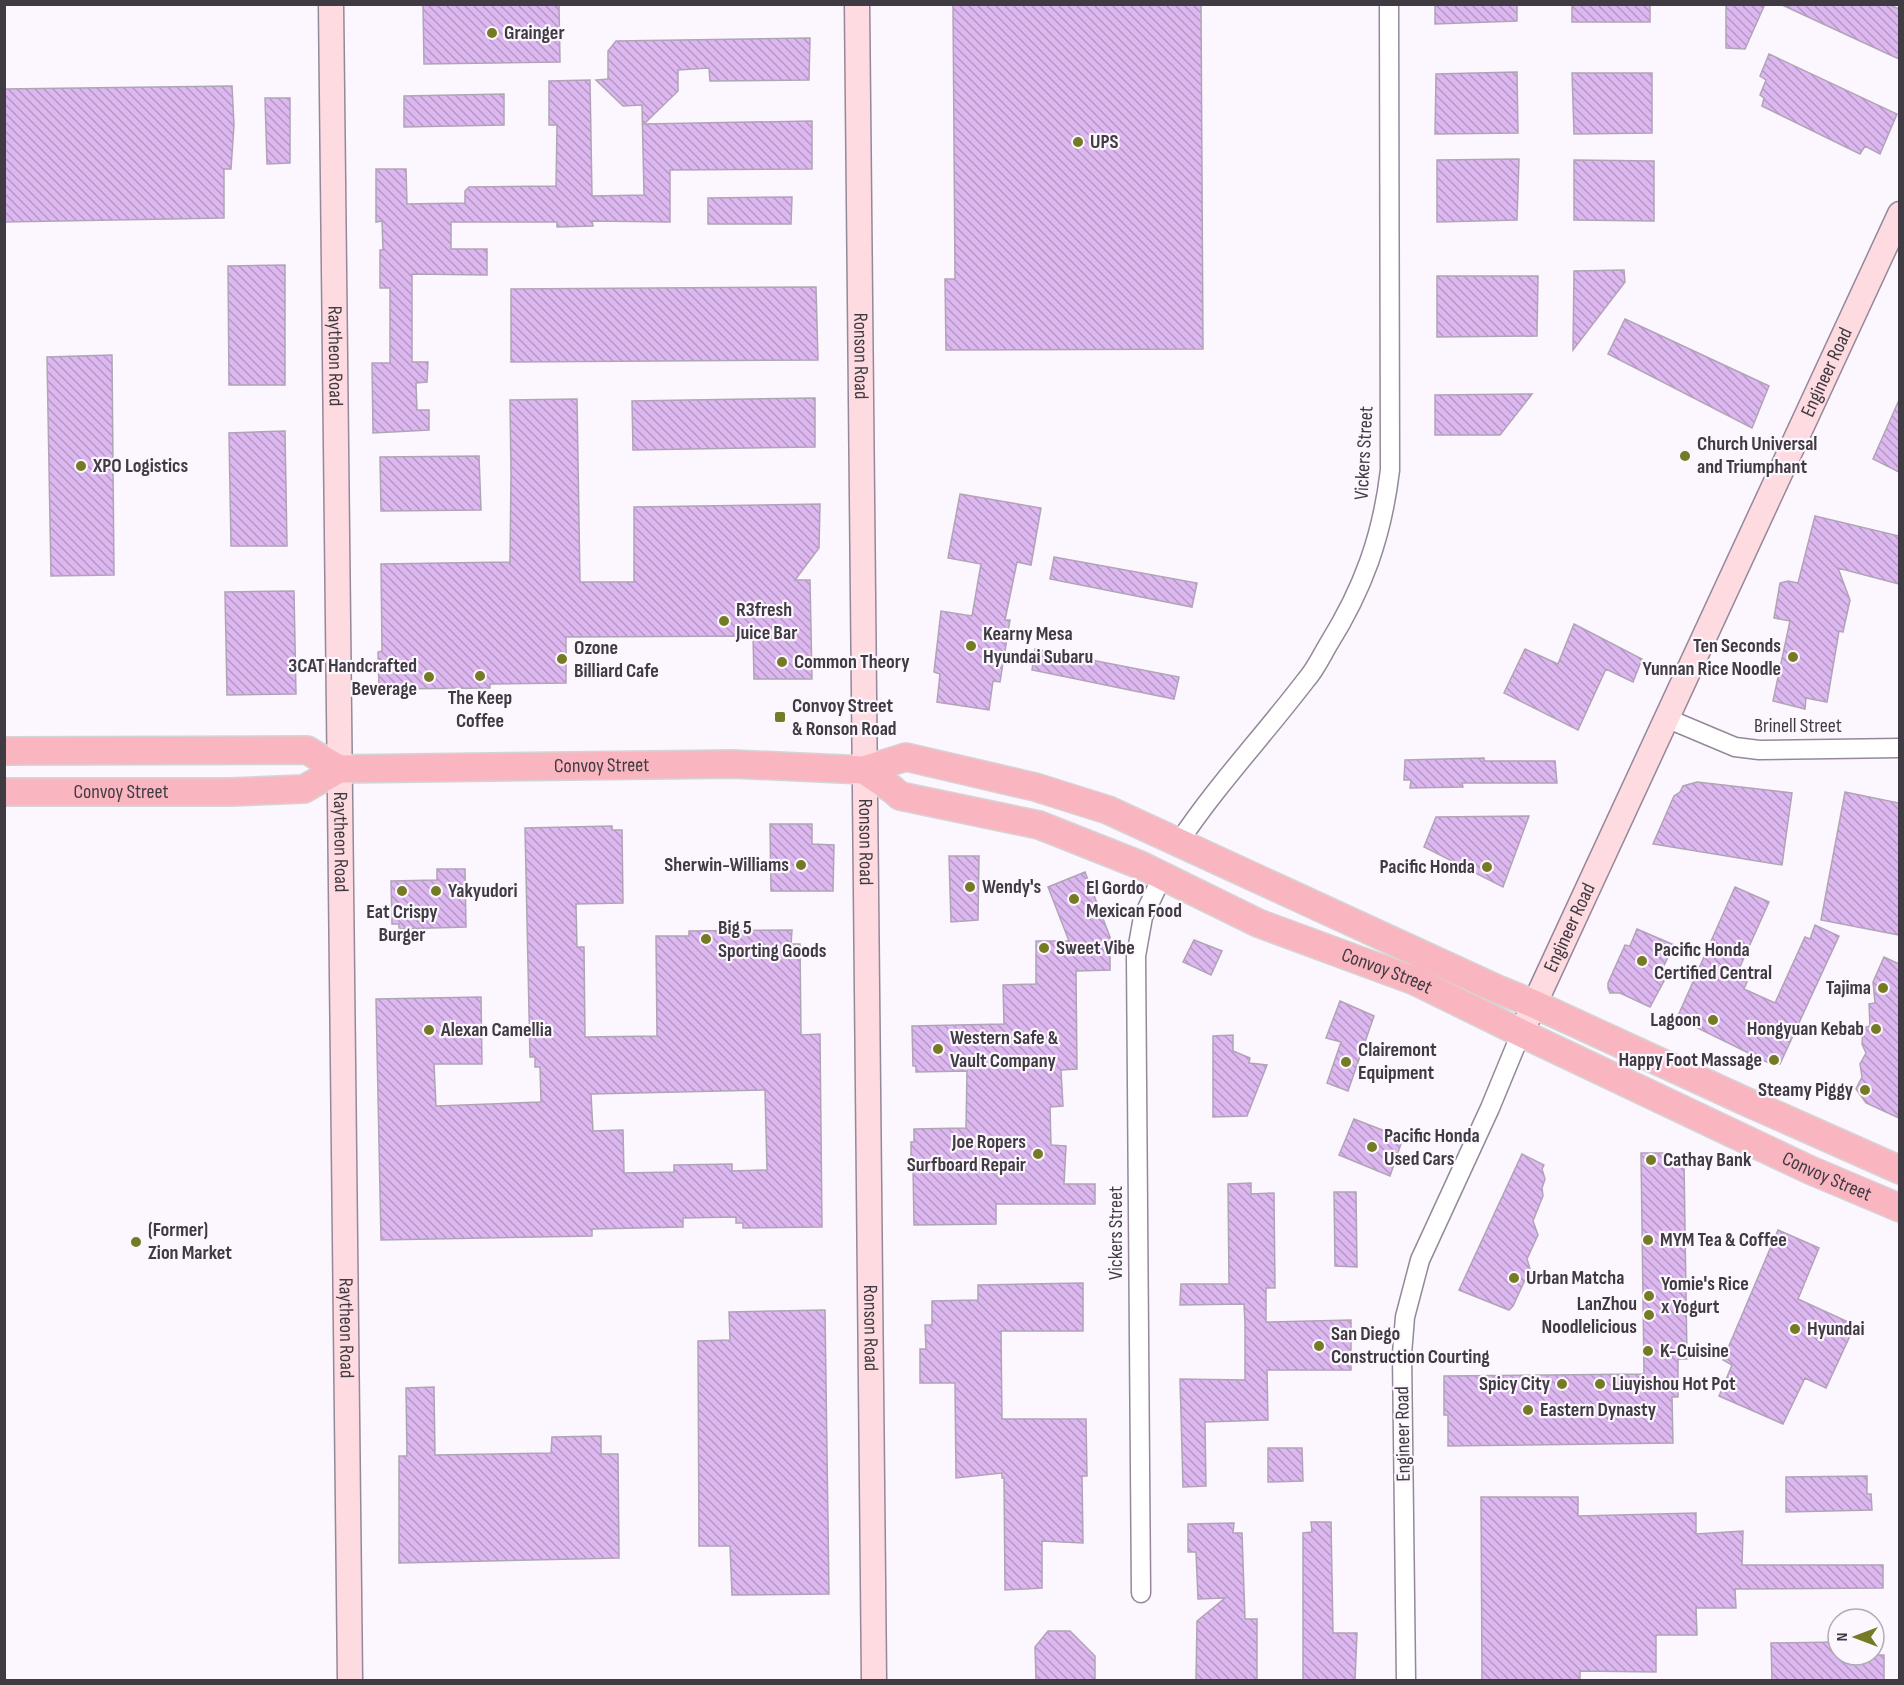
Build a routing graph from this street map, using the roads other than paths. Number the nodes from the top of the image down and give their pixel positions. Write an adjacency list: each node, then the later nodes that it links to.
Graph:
1 (331, 4): 8 (street, Raytheon Road)
2 (857, 4): 9 (street, Ronson Road)
3 (1389, 4): 12 (street, Vickers Street)
4 (1899, 214): 5 (street, Engineer Road)
5 (1666, 718): 6 (street, Brinell Street); 15 (street, Engineer Road)
6 (1899, 748)
7 (4, 751): 8 (main road, Convoy Street)
8 (339, 769): 9 (main road, Convoy Street); 10 (main road, Convoy Street); 20 (street, Raytheon Road)
9 (864, 770): 11 (main road, Convoy Street); 12 (main road, Convoy Street); 21 (street, Ronson Road)
10 (4, 792)
11 (1039, 825): 12 (main road); 13 (main road, Convoy Street)
12 (1179, 842): 14 (main road, Convoy Street)
13 (1162, 877): 14 (main road); 16 (main road, Convoy Street); 19 (street, Vickers Street)
14 (1305, 901): 15 (main road, Convoy Street)
15 (1534, 1004): 16 (street, Engineer Road); 17 (main road, Convoy Street)
16 (1521, 1033): 18 (main road, Convoy Street); 22 (street, Engineer Road)
17 (1899, 1170)
18 (1899, 1208)
19 (1141, 1593)
20 (350, 1680)
21 (874, 1680)
22 (1407, 1680)

